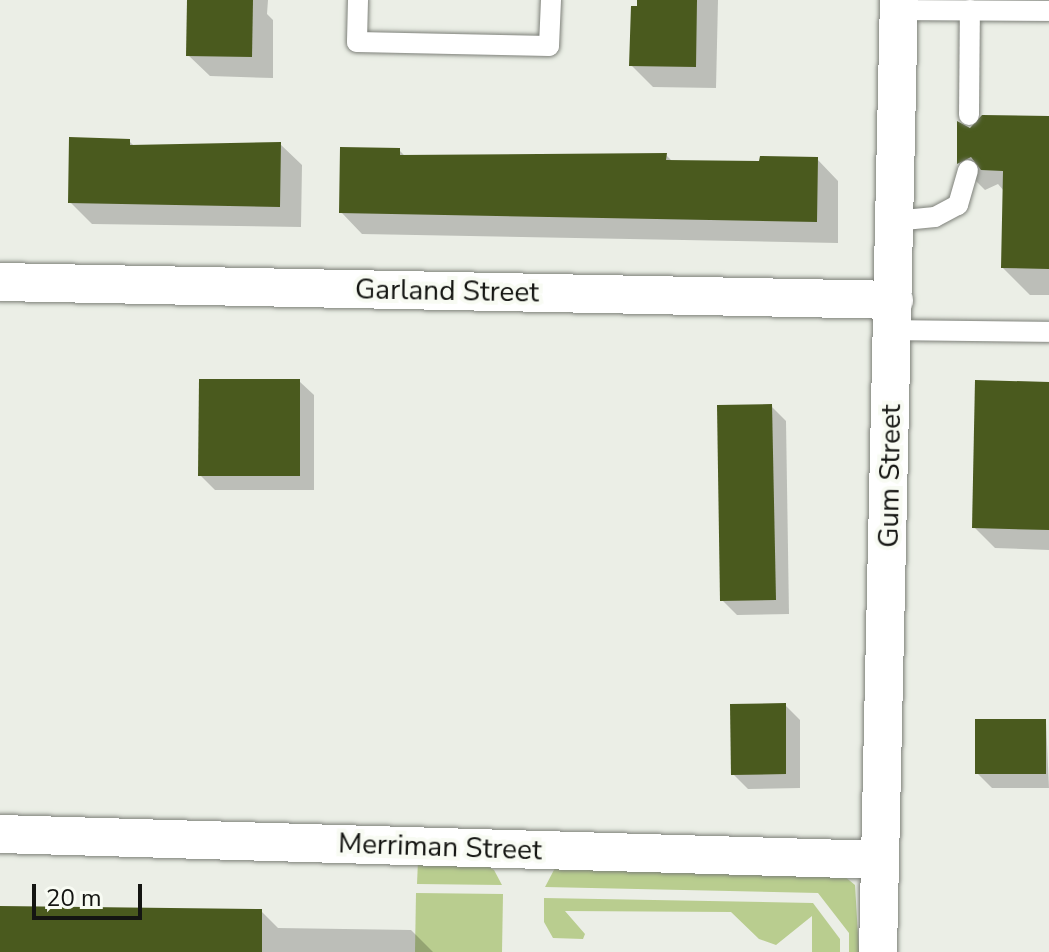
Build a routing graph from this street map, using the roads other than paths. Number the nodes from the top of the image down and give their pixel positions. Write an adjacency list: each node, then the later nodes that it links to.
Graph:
1 (358, 0): 2 (lane)
2 (551, 0)
3 (899, 5): 4 (lane); 8 (street, Gum Street)
4 (970, 10): 5 (lane); 6 (lane)
5 (1049, 11)
6 (969, 115)
7 (968, 170): 8 (lane)
8 (894, 221): 10 (street, Gum Street)
9 (0, 282): 10 (street, Garland Street)
10 (894, 315): 11 (lane); 13 (street, Gum Street)
11 (1049, 332)
12 (0, 834): 13 (street, Merriman Street)
13 (880, 860): 14 (street, Gum Street)
14 (878, 952)

